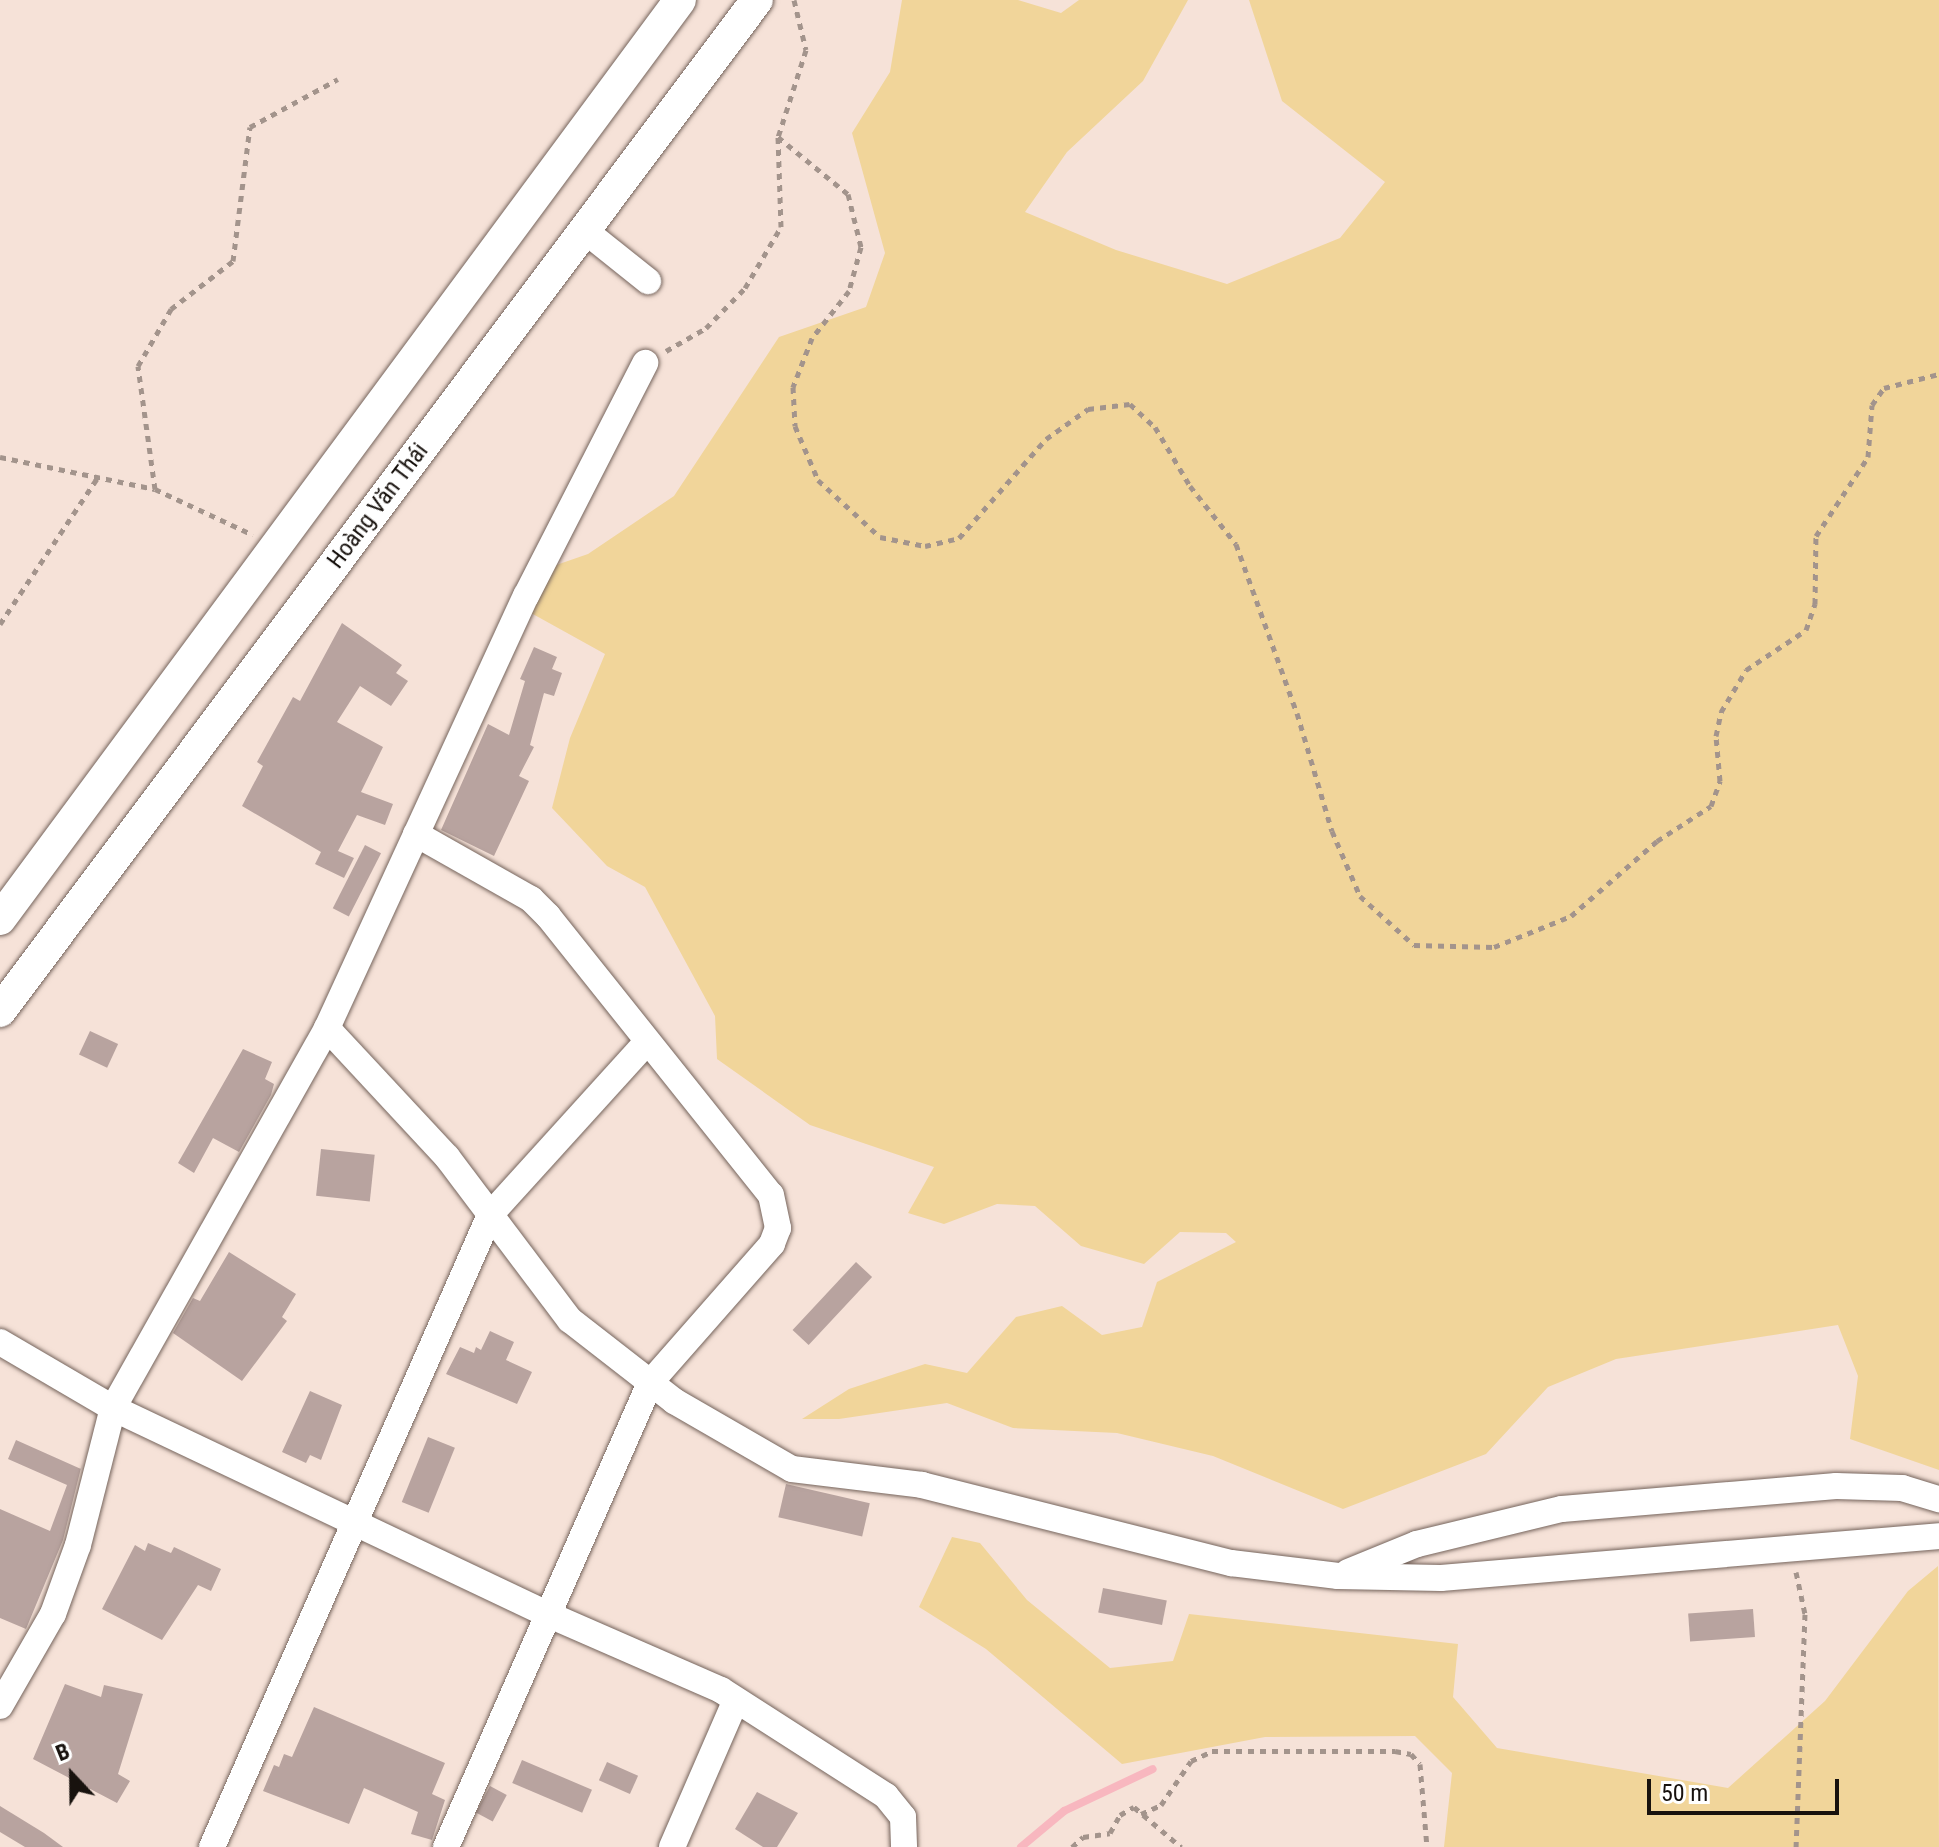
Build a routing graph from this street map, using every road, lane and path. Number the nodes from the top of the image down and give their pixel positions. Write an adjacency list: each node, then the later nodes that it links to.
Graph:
1 (680, 0): 13 (main road)
2 (757, 0): 6 (main road, Hoàng Văn Thái)
3 (794, 0): 5 (path)
4 (338, 79): 12 (path)
5 (778, 137): 8 (path); 9 (path)
6 (584, 230): 7 (street); 17 (main road, Hoàng Văn Thái)
7 (648, 281)
8 (645, 363): 15 (street)
9 (1939, 374)
10 (0, 457): 11 (path)
11 (98, 477): 12 (path); 14 (path)
12 (155, 489): 13 (path)
13 (276, 546): 16 (main road)
14 (0, 624)
15 (416, 834): 18 (street); 19 (street)
16 (0, 919)
17 (0, 1011)
18 (327, 1028): 20 (street); 23 (street)
19 (646, 1043): 20 (street); 22 (street)
20 (490, 1215): 22 (street); 25 (street)
21 (0, 1342): 23 (street)
22 (650, 1383): 28 (street); 29 (street)
23 (113, 1408): 25 (street); 31 (street)
24 (1939, 1499): 28 (street)
25 (352, 1523): 29 (street); 33 (street)
26 (1939, 1536): 27 (street)
27 (1791, 1548): 28 (street); 40 (path)
28 (1338, 1576)
29 (545, 1613): 30 (street); 34 (street)
30 (736, 1700): 35 (street); 36 (street)
31 (0, 1706)
32 (1141, 1814): 37 (path); 38 (path); 39 (path)
33 (212, 1847)
34 (446, 1847)
35 (672, 1847)
36 (904, 1847)
37 (1072, 1847)
38 (1181, 1847)
39 (1427, 1847)
40 (1796, 1847)

